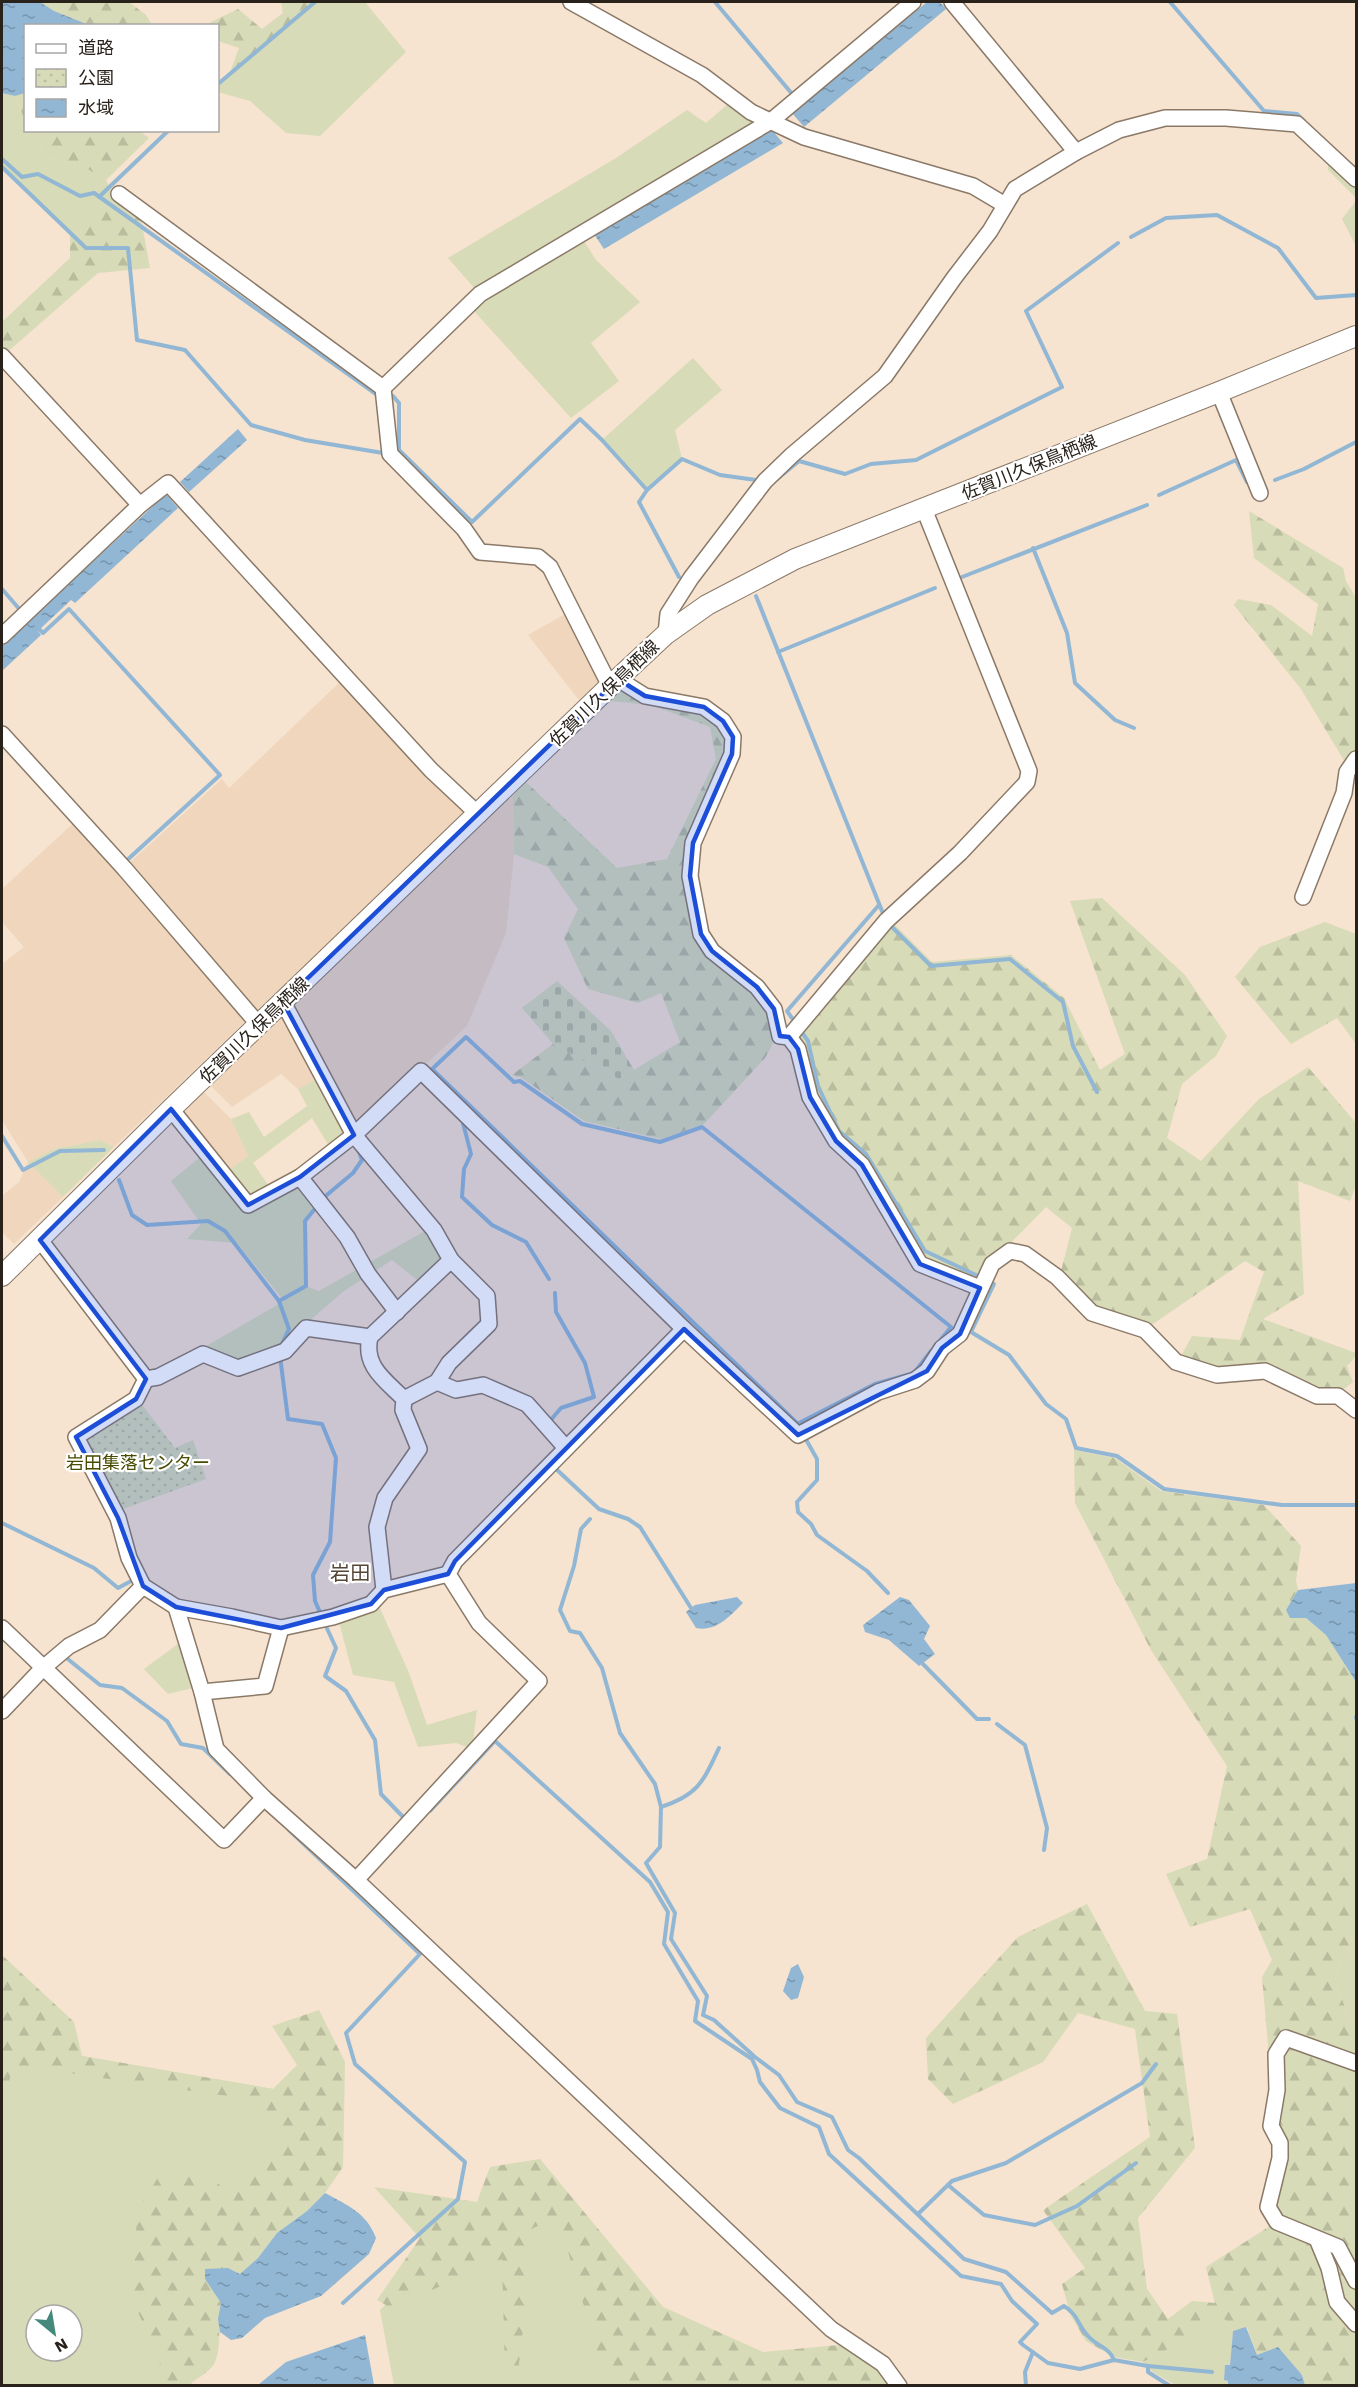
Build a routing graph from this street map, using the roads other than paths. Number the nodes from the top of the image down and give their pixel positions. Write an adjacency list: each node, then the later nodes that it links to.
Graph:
1 (571, 2): 4 (street)
2 (913, 2): 4 (street)
3 (952, 2): 5 (street)
4 (782, 126): 8 (street); 12 (street)
5 (1076, 152): 6 (street); 8 (street)
6 (1356, 179)
7 (119, 194): 12 (street)
8 (1005, 205): 16 (street)
9 (1356, 336): 11 (main road, 佐賀川久保鳥栖線)
10 (2, 356): 14 (street)
11 (1219, 392): 13 (street); 15 (main road, 佐賀川久保鳥栖線)
12 (385, 394): 18 (street)
13 (1260, 493)
14 (140, 505): 17 (street); 21 (street)
15 (924, 509): 16 (main road, 佐賀川久保鳥栖線); 25 (street)
16 (666, 634): 18 (main road, 佐賀川久保鳥栖線)
17 (2, 636)
18 (614, 683): 21 (main road, 佐賀川久保鳥栖線); 25 (street)
19 (2, 734): 24 (street)
20 (1356, 759): 22 (street)
21 (479, 815): 23 (main road, 佐賀川久保鳥栖線)
22 (1303, 897)
23 (283, 1002): 24 (main road, 佐賀川久保鳥栖線); 27 (street)
24 (259, 1025): 26 (main road, 佐賀川久保鳥栖線)
25 (789, 1036): 32 (street)
26 (171, 1109): 28 (street); 29 (main road, 佐賀川久保鳥栖線)
27 (358, 1131): 28 (street); 30 (street); 34 (street)
28 (300, 1177): 33 (street)
29 (40, 1240): 31 (main road, 佐賀川久保鳥栖線); 36 (street)
30 (451, 1260): 33 (street); 37 (street)
31 (2, 1276)
32 (980, 1288): 34 (street); 39 (street)
33 (397, 1312): 35 (street)
34 (684, 1329): 40 (street)
35 (370, 1337): 36 (street); 38 (street)
36 (146, 1379): 42 (street)
37 (437, 1382): 38 (street); 40 (street)
38 (404, 1399): 43 (street)
39 (1356, 1410)
40 (566, 1448): 41 (street)
41 (448, 1575): 43 (street); 51 (street)
42 (139, 1589): 44 (street); 47 (street)
43 (384, 1590): 46 (street)
44 (176, 1608): 46 (street); 48 (street)
45 (2, 1628): 47 (street)
46 (280, 1628): 48 (street)
47 (43, 1668): 49 (street); 50 (street)
48 (202, 1692): 50 (street)
49 (2, 1712)
50 (260, 1802): 51 (street)
51 (356, 1880): 56 (street)
52 (1356, 2063): 53 (street)
53 (1317, 2239): 54 (street); 55 (street)
54 (1356, 2281)
55 (1356, 2324)
56 (899, 2385)

